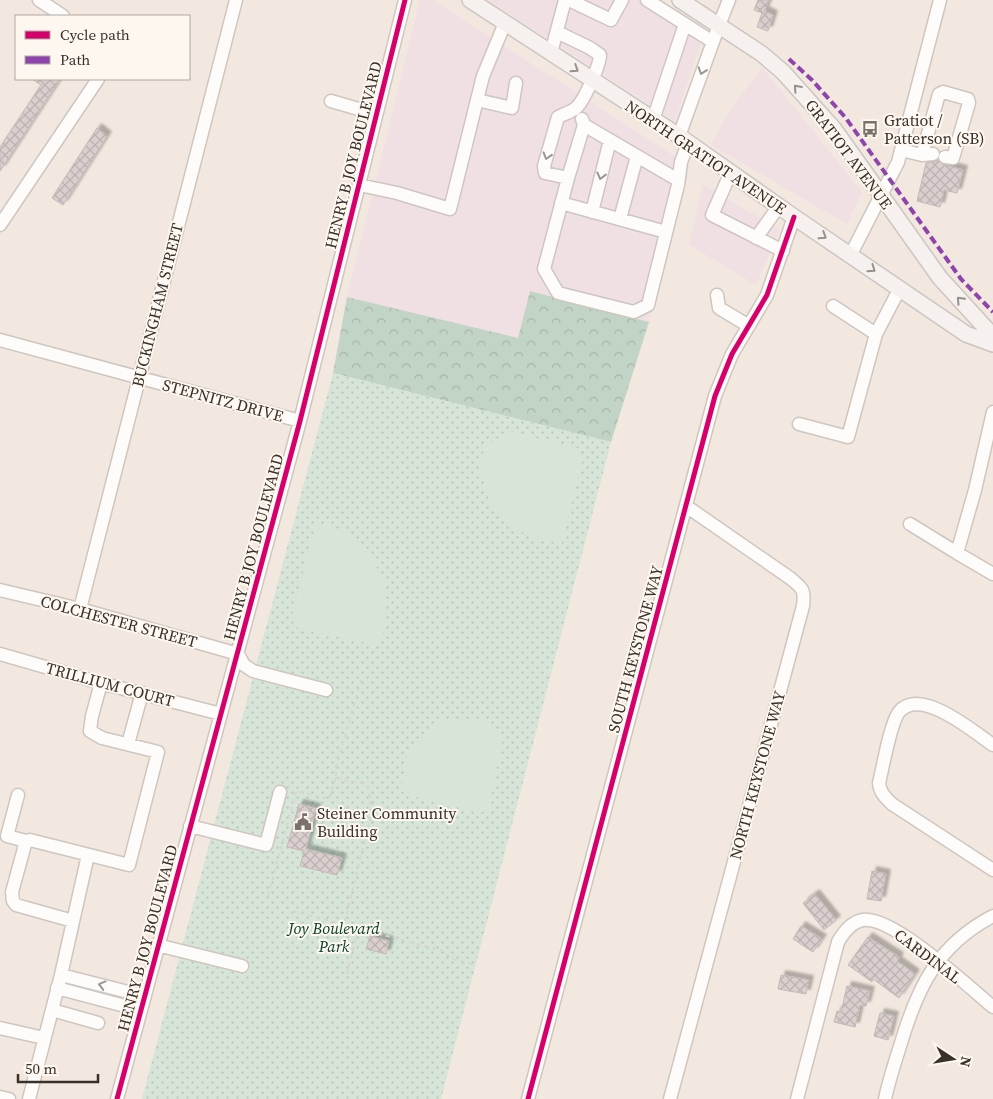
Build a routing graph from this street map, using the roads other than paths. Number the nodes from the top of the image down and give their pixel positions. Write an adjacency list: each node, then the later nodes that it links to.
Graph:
1 (39, 0): 11 (street)
2 (236, 0): 55 (street, BUCKINGHAM STREET)
3 (405, 0): 24 (street, HENRY B JOY BOULEVARD)
4 (470, 0): 12 (main road, NORTH GRATIOT AVENUE)
5 (567, 0): 6 (street); 15 (street)
6 (622, 0)
7 (647, 0): 13 (street)
8 (680, 0): 14 (main road, GRATIOT AVENUE)
9 (729, 0): 14 (street)
10 (940, 0): 29 (street)
11 (62, 15)
12 (505, 24): 17 (main road, NORTH GRATIOT AVENUE); 21 (street)
13 (685, 24): 16 (street); 25 (street)
14 (719, 25): 16 (street); 36 (main road, GRATIOT AVENUE, one-way to 14)
15 (557, 32): 17 (street); 19 (street)
16 (713, 42): 28 (street, one-way to 28)
17 (551, 53): 19 (main road, NORTH GRATIOT AVENUE, one-way to 19)
18 (97, 80): 42 (street)
19 (593, 80): 23 (street); 25 (main road, NORTH GRATIOT AVENUE)
20 (516, 83): 21 (street)
21 (477, 100): 35 (street)
22 (331, 101): 24 (street)
23 (577, 108): 26 (street); 33 (street, one-way to 33)
24 (376, 114): 35 (street, HENRY B JOY BOULEVARD)
25 (653, 120): 28 (main road, NORTH GRATIOT AVENUE)
26 (584, 125): 27 (street); 33 (street)
27 (610, 140): 30 (street); 39 (street, one-way to 39)
28 (684, 140): 32 (main road, NORTH GRATIOT AVENUE); 34 (street)
29 (901, 150): 31 (street); 36 (street)
30 (637, 156): 34 (street); 41 (street)
31 (939, 156)
32 (731, 172): 38 (main road, NORTH GRATIOT AVENUE); 44 (street)
33 (568, 178): 37 (street)
34 (678, 180): 43 (street)
35 (359, 185): 57 (street, HENRY B JOY BOULEVARD)
36 (882, 196): 46 (street); 52 (main road, GRATIOT AVENUE, one-way to 36)
37 (561, 203): 39 (street); 43 (street)
38 (779, 206): 40 (main road, NORTH GRATIOT AVENUE); 44 (street)
39 (592, 212): 41 (street)
40 (794, 217): 45 (street, SOUTH KEYSTONE WAY); 46 (main road, NORTH GRATIOT AVENUE, one-way to 46)
41 (620, 219): 43 (street)
42 (0, 225)
43 (666, 232)
44 (756, 238): 45 (street)
45 (783, 251): 50 (street, SOUTH KEYSTONE WAY)
46 (851, 254): 47 (main road, NORTH GRATIOT AVENUE, one-way to 47)
47 (900, 288): 51 (street); 54 (main road, NORTH GRATIOT AVENUE)
48 (717, 296): 50 (street)
49 (833, 306): 51 (street)
50 (749, 326): 59 (street, SOUTH KEYSTONE WAY)
51 (876, 334): 58 (street)
52 (993, 336)
53 (0, 340): 55 (street, STEPNITZ DRIVE)
54 (993, 344)
55 (138, 378): 57 (street, STEPNITZ DRIVE); 64 (street, BUCKINGHAM STREET)
56 (993, 412): 61 (street)
57 (300, 421): 66 (street, HENRY B JOY BOULEVARD)
58 (799, 424)
59 (686, 506): 97 (street, SOUTH KEYSTONE WAY); 98 (street, NORTH KEYSTONE WAY)
60 (910, 524): 61 (street)
61 (957, 553): 62 (street)
62 (993, 574)
63 (0, 590): 64 (street, COLCHESTER STREET)
64 (80, 610): 66 (street, COLCHESTER STREET)
65 (0, 654): 67 (street, TRILLIUM COURT)
66 (238, 654): 68 (street); 70 (street, HENRY B JOY BOULEVARD)
67 (101, 683): 69 (street, TRILLIUM COURT); 71 (street)
68 (326, 690)
69 (142, 693): 70 (street, TRILLIUM COURT); 71 (street)
70 (221, 714): 75 (street, HENRY B JOY BOULEVARD)
71 (128, 744): 77 (street)
72 (993, 745): 78 (street)
73 (280, 792): 75 (street)
74 (18, 795): 76 (street)
75 (190, 826): 81 (street, HENRY B JOY BOULEVARD)
76 (26, 841): 77 (street); 80 (street)
77 (88, 855): 80 (street)
78 (993, 870)
79 (993, 916): 82 (street)
80 (73, 921): 84 (street)
81 (158, 945): 83 (street); 86 (street, HENRY B JOY BOULEVARD)
82 (937, 961): 87 (street, CARDINAL); 99 (street, CARDINAL); 100 (street)
83 (242, 966)
84 (61, 975): 85 (street); 86 (street, one-way to 84)
85 (58, 988): 88 (street); 89 (street)
86 (144, 996): 89 (street, HENRY B JOY BOULEVARD)
87 (993, 1007)
88 (52, 1010): 90 (street); 92 (street)
89 (140, 1010): 96 (street, HENRY B JOY BOULEVARD)
90 (98, 1023)
91 (0, 1028): 92 (street)
92 (44, 1038): 95 (street)
93 (0, 1096): 94 (street)
94 (10, 1099)
95 (29, 1099)
96 (117, 1099)
97 (528, 1099)
98 (670, 1099)
99 (797, 1099)
100 (885, 1099)

